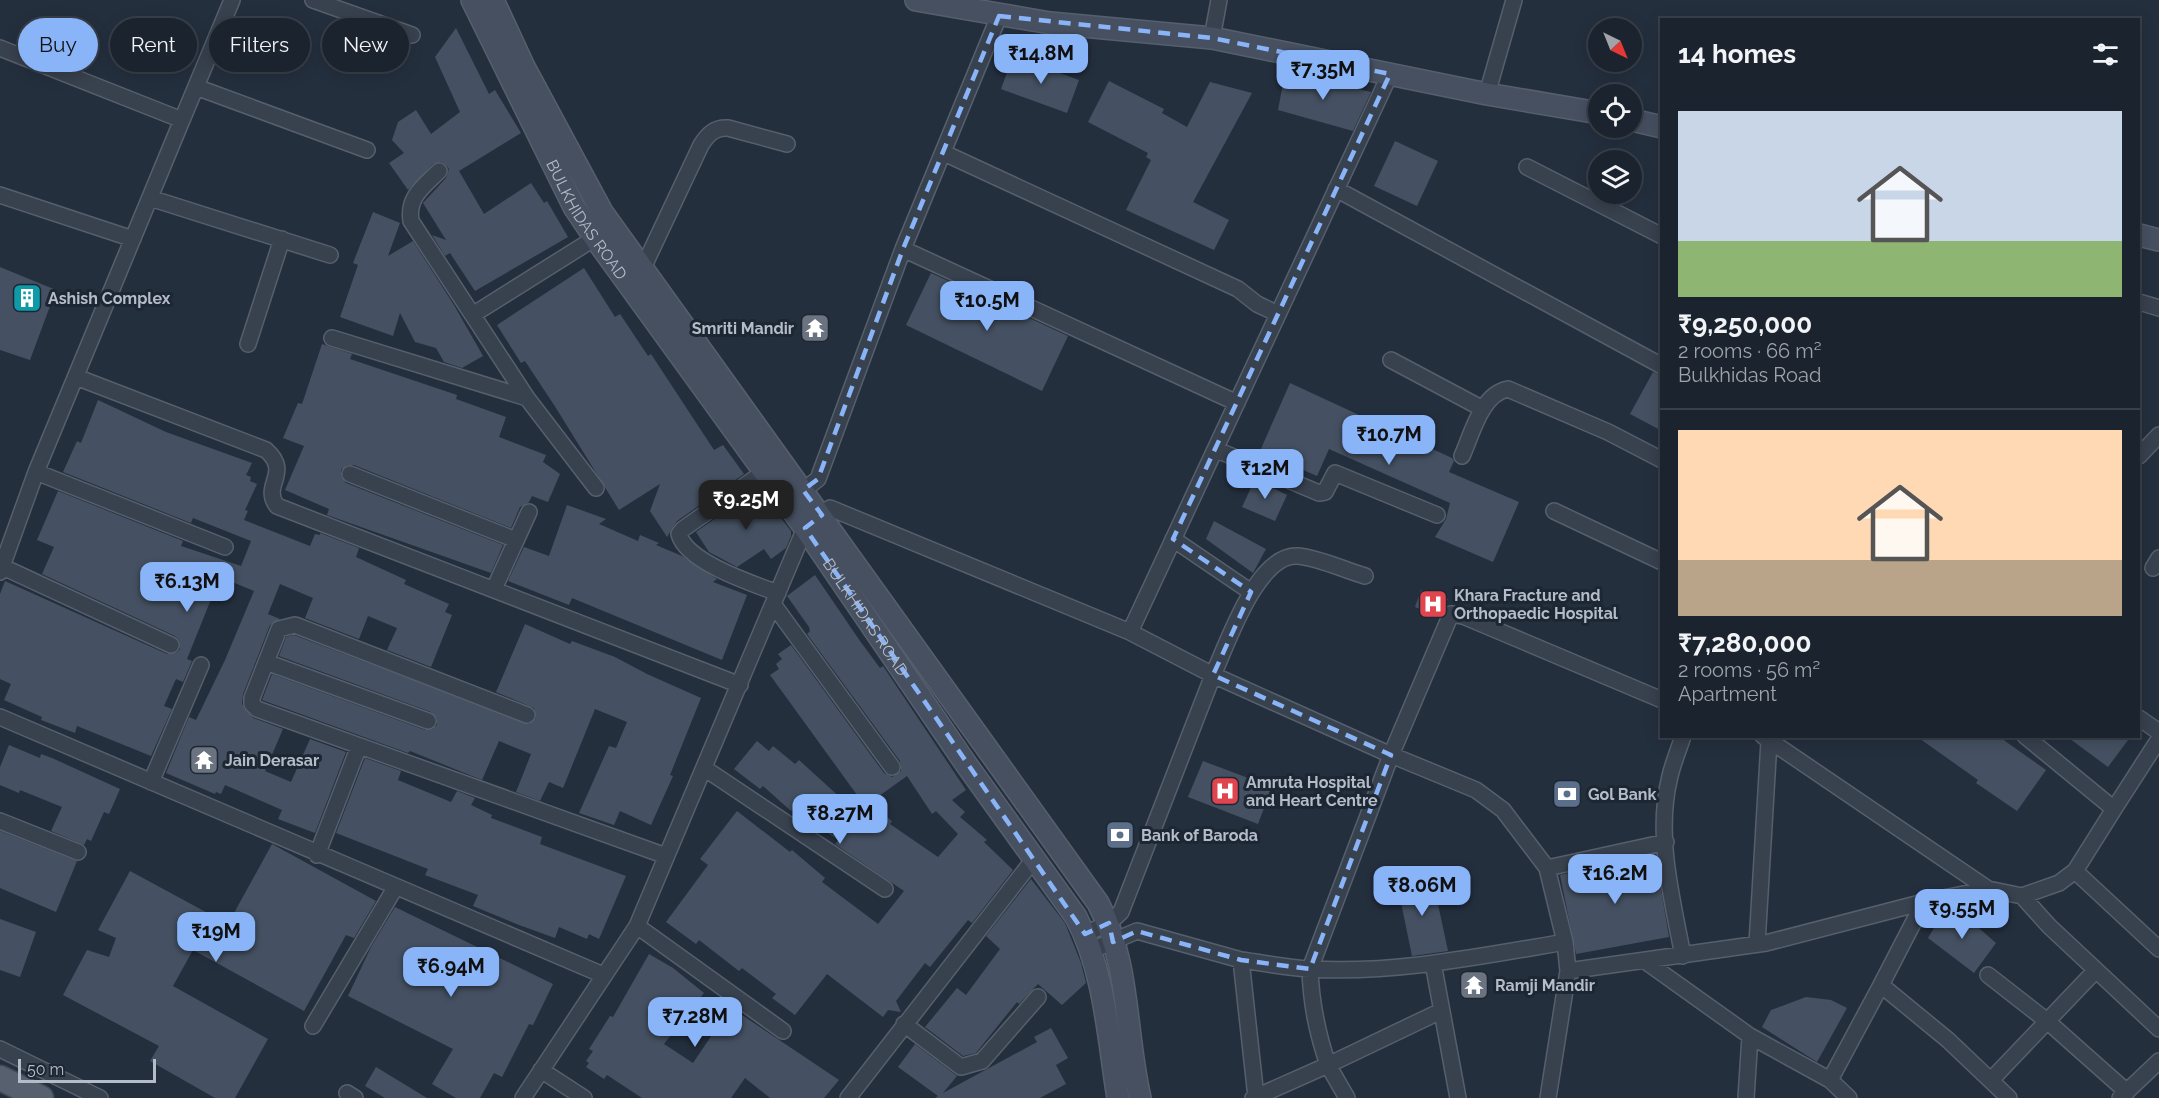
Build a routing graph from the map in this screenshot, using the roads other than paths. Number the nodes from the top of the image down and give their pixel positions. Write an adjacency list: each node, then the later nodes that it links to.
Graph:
1 (232, 0): 13 (street)
2 (313, 0): 9 (street)
3 (472, 0): 33 (street, BULKHIDAS ROAD)
4 (493, 0): 32 (street, BULKHIDAS ROAD)
5 (916, 0): 8 (street)
6 (1219, 0): 10 (street)
7 (1514, 0): 14 (street)
8 (988, 10): 10 (street); 21 (street)
9 (412, 34)
10 (1212, 38): 12 (street)
11 (0, 48): 16 (street)
12 (1390, 74): 14 (street); 24 (street)
13 (196, 87): 16 (street); 20 (street)
14 (1487, 94): 15 (street)
15 (1588, 111)
16 (182, 120): 26 (street)
17 (1642, 122): 18 (street)
18 (1660, 127)
19 (787, 144): 36 (street)
20 (367, 150)
21 (944, 153): 34 (street); 42 (street)
22 (1527, 167): 27 (street)
23 (439, 171): 40 (street)
24 (1336, 189): 42 (street); 46 (street)
25 (0, 195): 29 (street)
26 (150, 198): 29 (street); 30 (street)
27 (1660, 235)
28 (2140, 235): 31 (street)
29 (133, 239): 47 (street)
30 (282, 239): 35 (street); 44 (street)
31 (2159, 240)
32 (623, 241): 33 (street); 36 (street, BULKHIDAS ROAD)
33 (600, 246): 40 (street); 41 (street, BULKHIDAS ROAD)
34 (903, 249): 49 (street); 60 (street)
35 (330, 255)
36 (643, 268): 37 (street, BULKHIDAS ROAD)
37 (667, 301): 41 (street); 60 (street, BULKHIDAS ROAD)
38 (2140, 302): 39 (street)
39 (2159, 308)
40 (474, 314): 48 (street)
41 (649, 314): 57 (street, BULKHIDAS ROAD)
42 (1278, 314): 49 (street)
43 (332, 338): 48 (street)
44 (248, 344)
45 (1391, 360): 50 (street)
46 (1660, 365)
47 (76, 377): 56 (street); 72 (street)
48 (526, 398): 59 (street)
49 (1237, 403): 52 (street)
50 (1483, 409): 54 (street); 55 (street)
51 (2159, 435): 53 (street)
52 (1217, 450): 64 (street); 66 (street)
53 (2140, 455)
54 (1461, 456)
55 (1660, 459)
56 (36, 472): 68 (street); 70 (street)
57 (764, 472): 61 (street, BULKHIDAS ROAD); 74 (street)
58 (350, 474): 67 (street)
59 (596, 488)
60 (804, 490): 61 (street); 65 (street, BULKHIDAS ROAD)
61 (787, 504): 65 (street, BULKHIDAS ROAD)
62 (1554, 511): 69 (street)
63 (529, 512): 67 (street)
64 (1437, 515)
65 (813, 522): 74 (street); 75 (street); 102 (street, BULKHIDAS ROAD); 111 (street, BULKHIDAS ROAD)
66 (1173, 539): 73 (street); 75 (street)
67 (516, 540): 72 (street)
68 (225, 547)
69 (1660, 561)
70 (2, 563): 76 (street)
71 (1365, 576): 73 (street)
72 (494, 590): 80 (street)
73 (1251, 592): 79 (street)
74 (776, 599): 80 (street); 93 (street)
75 (1130, 632): 79 (street)
76 (171, 645)
77 (266, 662): 82 (street); 85 (street); 91 (street)
78 (201, 665): 95 (street)
79 (1213, 675): 92 (street); 111 (street)
80 (740, 685): 94 (street)
81 (1660, 699): 92 (street)
82 (527, 715)
83 (0, 717): 95 (street)
84 (2140, 719): 86 (street)
85 (428, 721)
86 (2159, 732)
87 (1682, 738): 98 (street)
88 (2027, 738): 96 (street)
89 (1766, 739): 107 (street); 114 (street)
90 (2159, 739): 96 (street)
91 (359, 746): 100 (street); 101 (street)
92 (1391, 755): 103 (street); 120 (street)
93 (892, 767)
94 (704, 768): 101 (street); 106 (street)
95 (151, 782): 100 (street)
96 (2114, 809): 104 (street)
97 (0, 821): 99 (street)
98 (1666, 842): 103 (street); 116 (street)
99 (78, 852)
100 (317, 855): 105 (street)
101 (666, 856): 110 (street)
102 (1034, 859): 113 (street, BULKHIDAS ROAD); 129 (street)
103 (1547, 868): 112 (street)
104 (2076, 871): 108 (street); 115 (street)
105 (395, 888): 123 (street); 130 (street)
106 (885, 889)
107 (1988, 889): 108 (street); 109 (street)
108 (2022, 896): 121 (street)
109 (1924, 902): 114 (street); 125 (street)
110 (637, 927): 123 (street); 132 (street)
111 (1111, 933): 113 (street); 117 (street); 149 (street, BULKHIDAS ROAD)
112 (1565, 942): 119 (street); 122 (street)
113 (1088, 943): 148 (street, BULKHIDAS ROAD)
114 (1757, 944): 116 (street)
115 (2159, 950)
116 (1683, 956): 118 (street)
117 (1241, 960): 120 (street); 142 (street)
118 (1645, 962): 122 (street); 133 (street)
119 (1433, 963): 120 (street); 127 (street)
120 (1310, 969): 136 (street)
121 (2096, 970): 128 (street); 131 (street)
122 (1568, 971): 152 (street)
123 (603, 975): 137 (street)
124 (1988, 975): 128 (street)
125 (1881, 985): 139 (street); 140 (street)
126 (1038, 997): 129 (street)
127 (1441, 1011): 136 (street); 151 (street)
128 (2047, 1021): 139 (street); 141 (street)
129 (904, 1024): 147 (street)
130 (313, 1026)
131 (2159, 1029)
132 (783, 1031)
133 (1750, 1036): 140 (street); 153 (street)
134 (0, 1049): 144 (street)
135 (2159, 1061): 141 (street)
136 (1328, 1065): 142 (street); 150 (street)
137 (541, 1070): 145 (street); 146 (street)
138 (0, 1078): 143 (main road)
139 (1992, 1079): 155 (street)
140 (1830, 1080): 154 (street)
141 (2123, 1095)
142 (1255, 1097)
143 (41, 1098)
144 (100, 1098)
145 (523, 1098)
146 (584, 1098)
147 (848, 1098)
148 (1118, 1098)
149 (1140, 1098)
150 (1347, 1098)
151 (1458, 1098)
152 (1548, 1098)
153 (1746, 1098)
154 (1849, 1098)
155 (2009, 1098)

